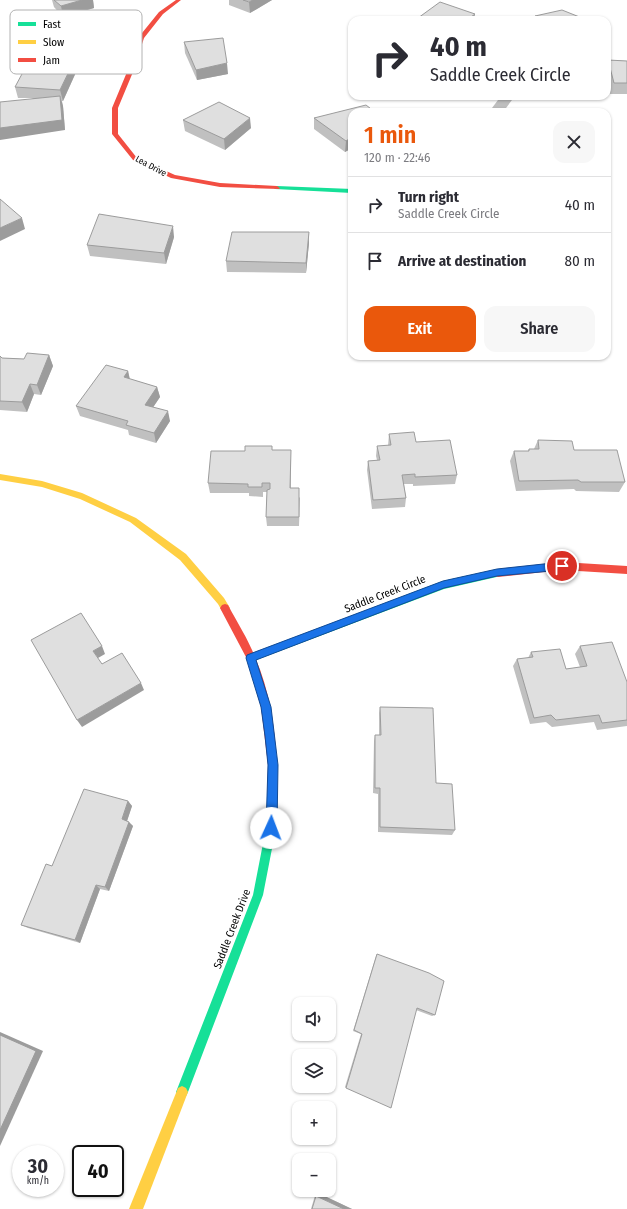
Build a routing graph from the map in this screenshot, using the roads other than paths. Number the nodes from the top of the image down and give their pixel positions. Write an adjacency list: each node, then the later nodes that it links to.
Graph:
1 (179, 0): 2 (street, Lea Drive)
2 (142, 37)
3 (129, 74): 4 (street, Lea Drive)
4 (348, 191)
5 (0, 477): 7 (street, Saddle Creek Drive)
6 (627, 570): 7 (street, Saddle Creek Circle)
7 (251, 658): 8 (street, Saddle Creek Drive)
8 (136, 1209)

